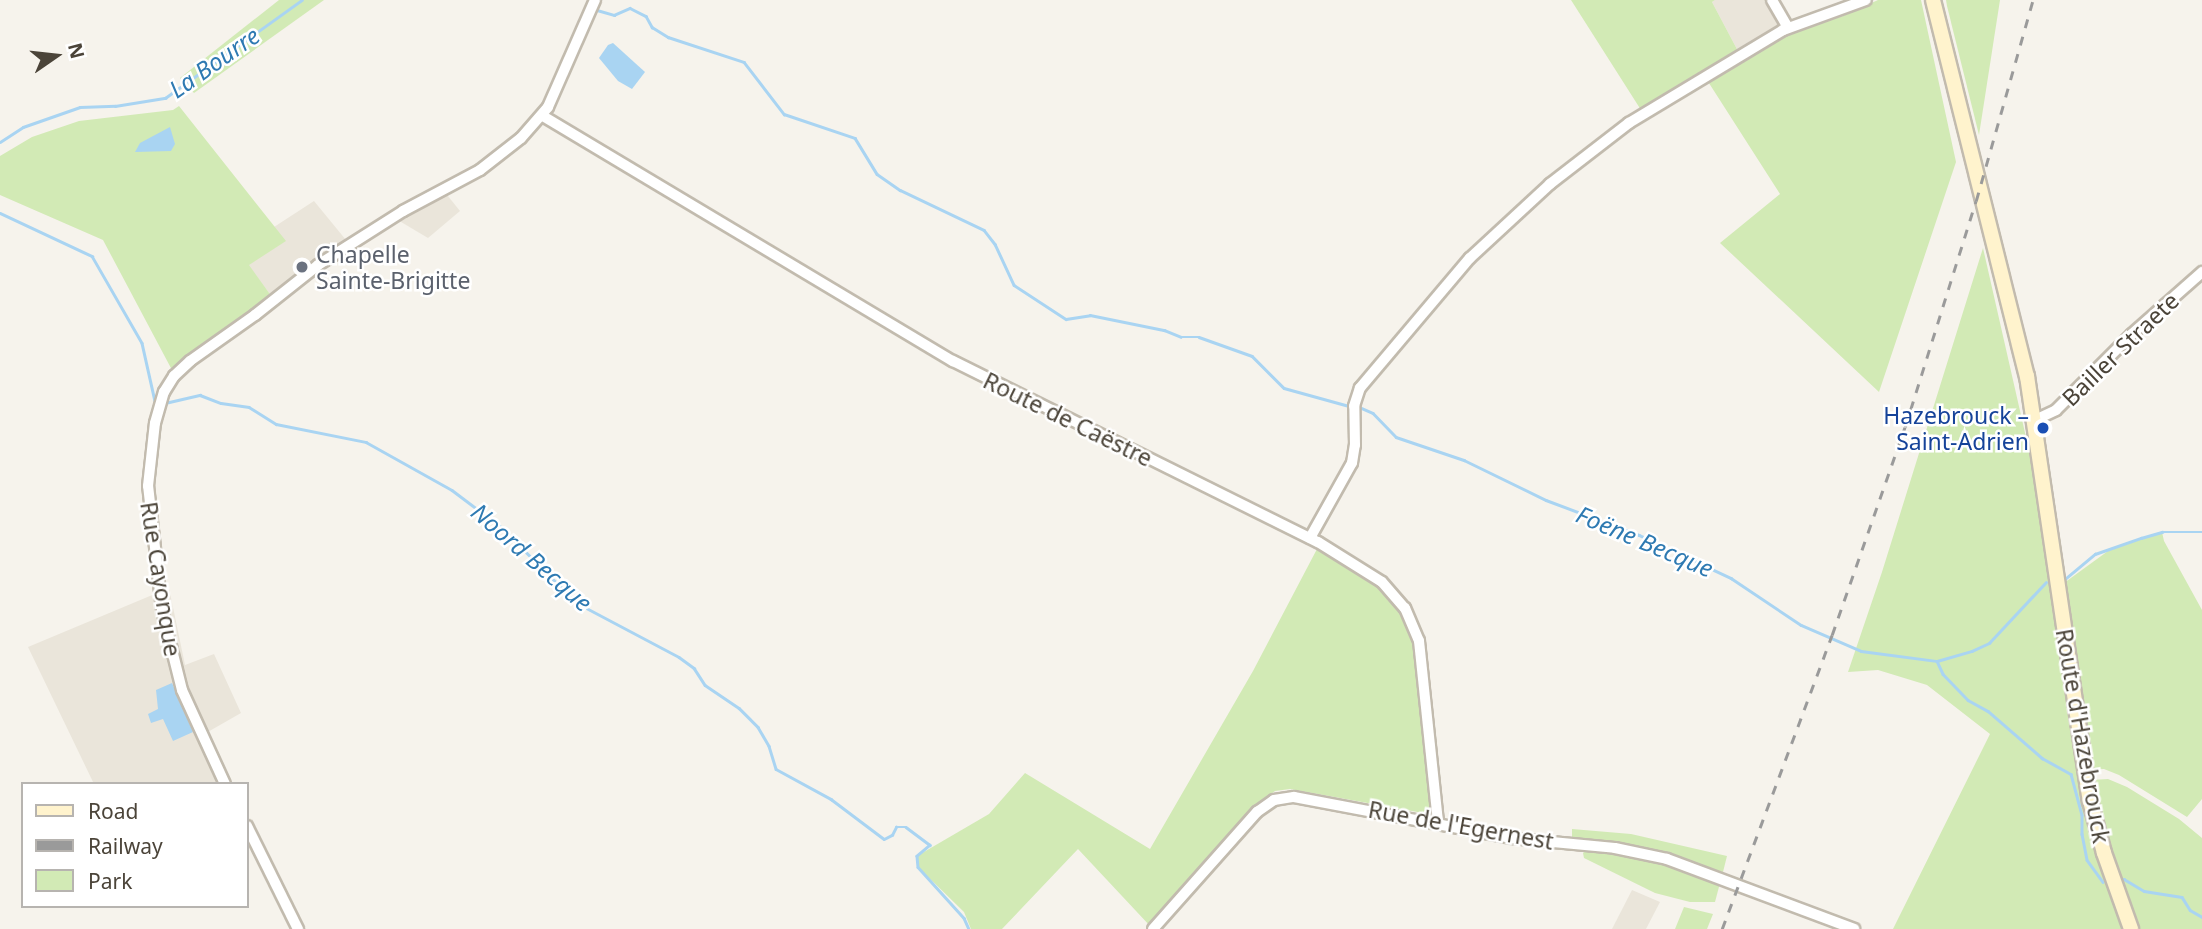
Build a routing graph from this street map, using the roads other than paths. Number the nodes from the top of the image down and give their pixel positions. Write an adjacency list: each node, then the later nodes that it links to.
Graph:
1 (595, 0): 6 (street)
2 (1772, 0): 5 (street)
3 (1866, 0): 5 (street)
4 (1933, 0): 8 (main road, Route d'Hazebrouck)
5 (1788, 28): 9 (street)
6 (542, 117): 9 (street, Route de Caëstre); 10 (street, Rue Cayonque)
7 (2202, 272): 8 (street, Bailler Straete)
8 (2035, 420): 16 (main road, Route d'Hazebrouck)
9 (1310, 538): 11 (street, Route de Caëstre)
10 (224, 782)
11 (1438, 822): 14 (street, Rue de l'Egernest); 15 (street, Rue de l'Egernest)
12 (248, 828): 13 (street)
13 (298, 929)
14 (1153, 929)
15 (1854, 929)
16 (2131, 929)

